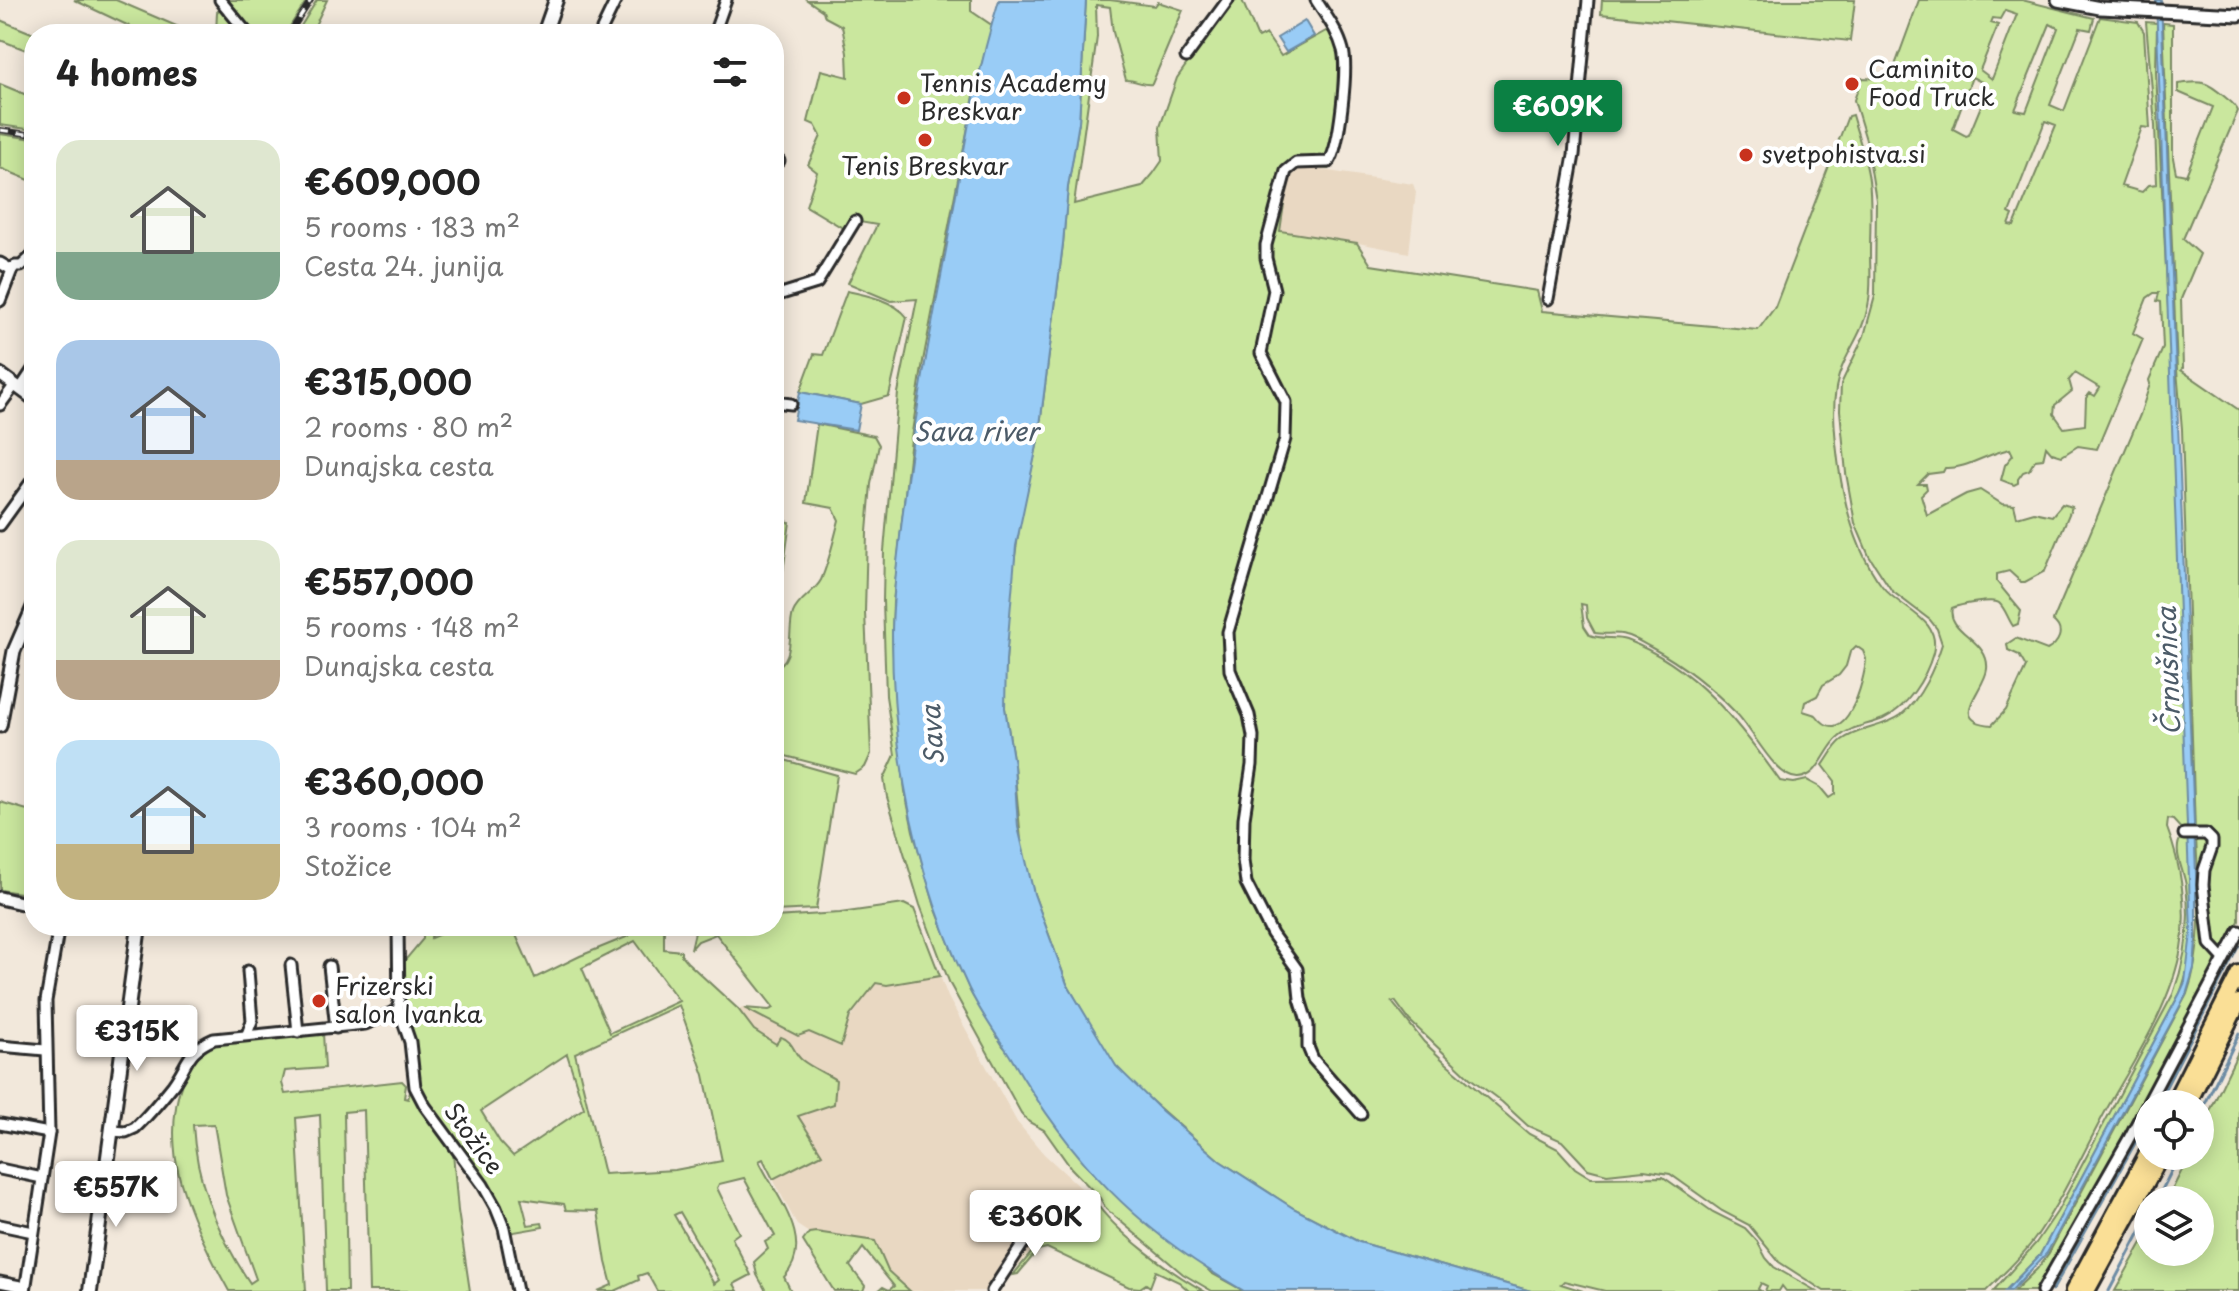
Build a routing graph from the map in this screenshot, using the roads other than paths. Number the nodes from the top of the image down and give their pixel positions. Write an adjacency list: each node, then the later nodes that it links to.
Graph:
1 (220, 0): 10 (street)
2 (556, 0): 11 (main road)
3 (616, 0): 12 (street)
4 (726, 0): 13 (street)
5 (1228, 0): 14 (street)
6 (1316, 0): 55 (street)
7 (1588, 0): 20 (street)
8 (2058, 0): 9 (street)
9 (2239, 15)
10 (240, 24)
11 (548, 24)
12 (604, 24)
13 (718, 24)
14 (1186, 57)
15 (855, 221): 19 (street)
16 (0, 263): 18 (street)
17 (24, 263): 18 (street)
18 (12, 270): 21 (street)
19 (784, 293)
20 (1548, 299)
21 (0, 301)
22 (0, 374): 24 (street)
23 (24, 380): 24 (street)
24 (17, 388): 25 (street); 28 (street)
25 (24, 393)
26 (784, 403): 27 (street)
27 (791, 404)
28 (0, 405)
29 (24, 492): 30 (street)
30 (0, 525)
31 (24, 628): 32 (street)
32 (3, 688): 33 (street)
33 (0, 726)
34 (2184, 834): 41 (street)
35 (0, 898): 36 (street)
36 (24, 904)
37 (2239, 931): 41 (street)
38 (57, 936): 52 (street)
39 (135, 936): 57 (main road)
40 (398, 936): 47 (street, Stožice)
41 (2223, 958): 71 (street)
42 (291, 965): 49 (street)
43 (329, 966): 48 (street)
44 (248, 971): 50 (street)
45 (2239, 973): 53 (main road)
46 (2239, 1002): 54 (main road)
47 (399, 1010): 48 (street); 69 (street, Stožice)
48 (336, 1028): 49 (street)
49 (298, 1032): 50 (street)
50 (247, 1034): 57 (street)
51 (0, 1046): 52 (street)
52 (45, 1050): 58 (street)
53 (2180, 1090)
54 (2195, 1090)
55 (1361, 1114)
56 (0, 1124): 58 (street)
57 (112, 1131): 68 (main road)
58 (49, 1133): 62 (street)
59 (0, 1169): 62 (street)
60 (2138, 1170): 72 (main road)
61 (2153, 1170): 73 (main road)
62 (42, 1178): 65 (street)
63 (1049, 1204): 70 (street)
64 (0, 1225): 65 (street)
65 (33, 1232): 67 (street)
66 (0, 1282): 67 (street)
67 (25, 1289)
68 (90, 1291)
69 (517, 1291)
70 (992, 1291)
71 (2042, 1291)
72 (2073, 1291)
73 (2087, 1291)

